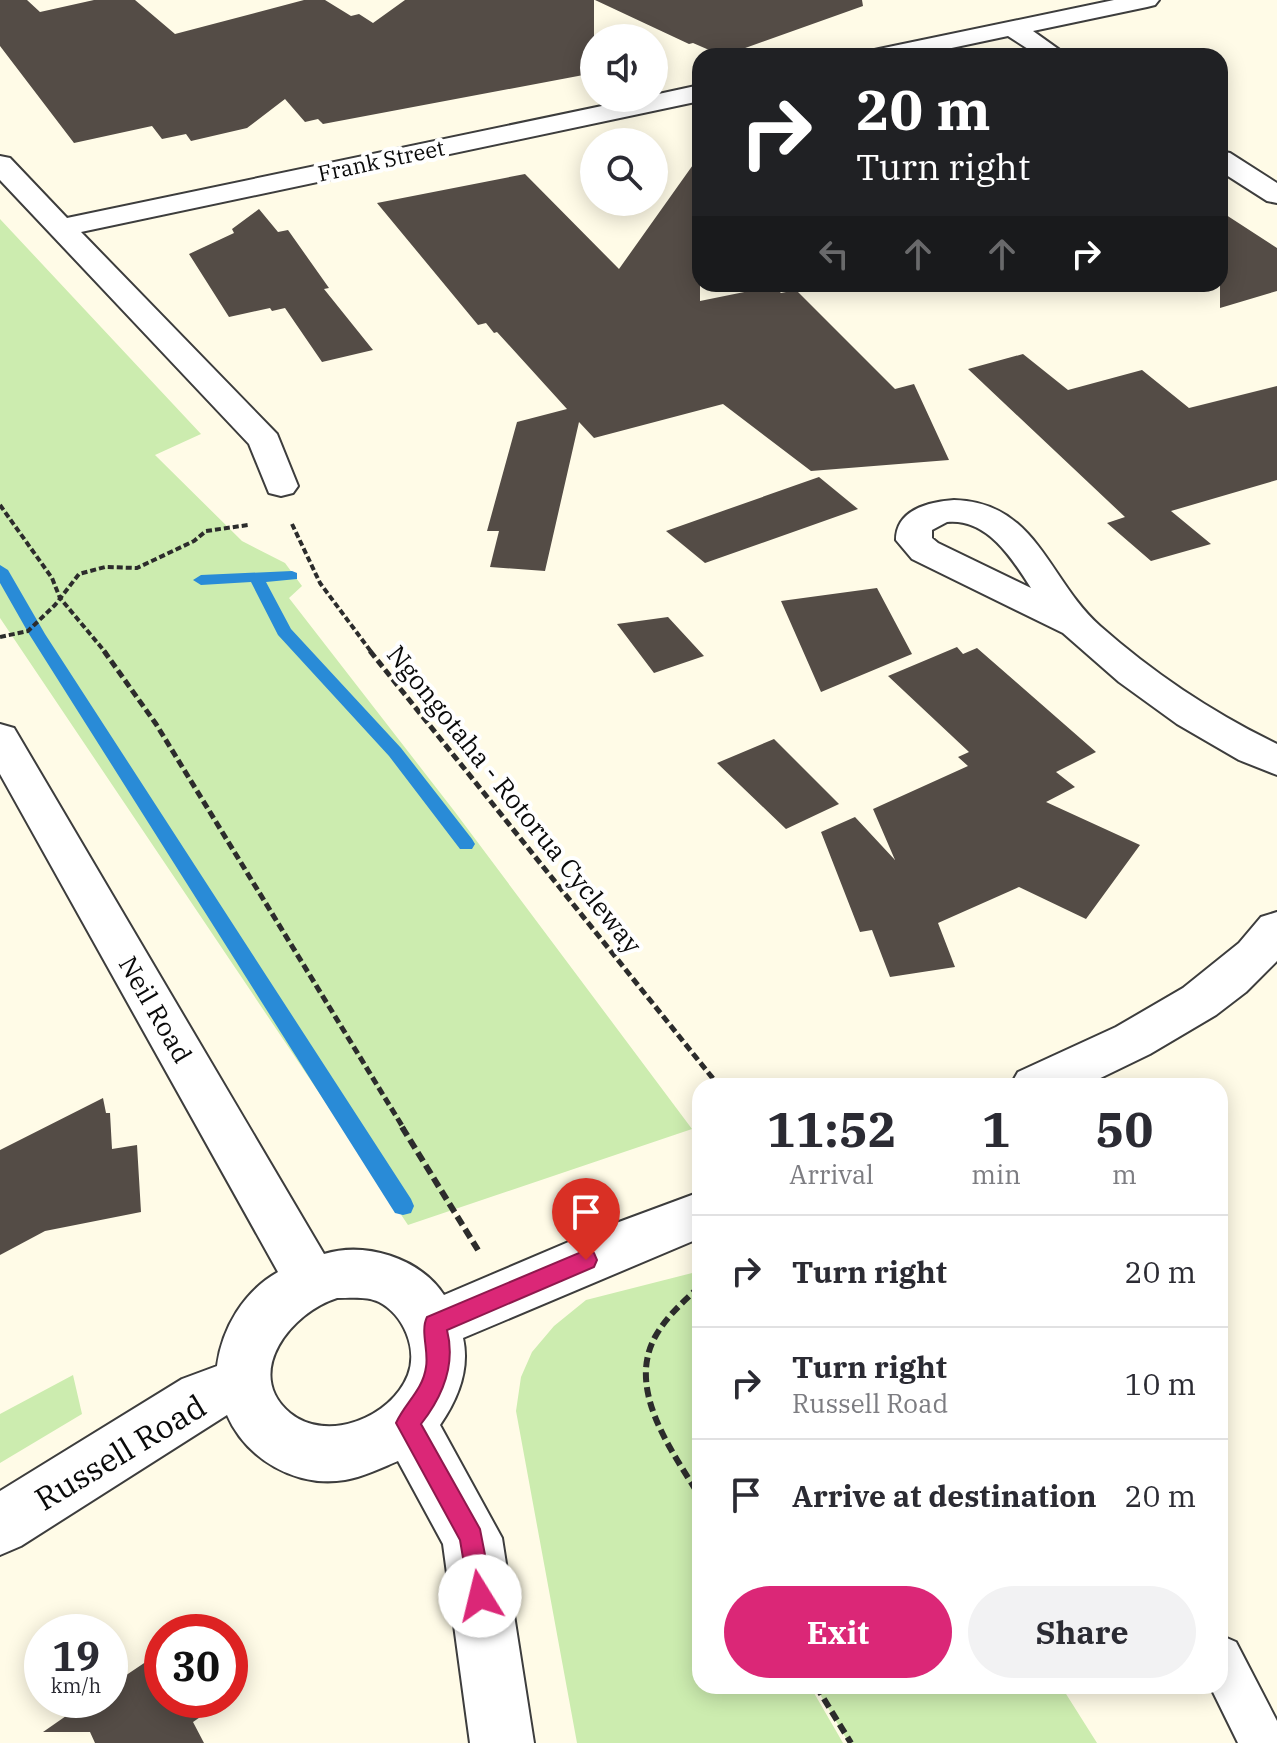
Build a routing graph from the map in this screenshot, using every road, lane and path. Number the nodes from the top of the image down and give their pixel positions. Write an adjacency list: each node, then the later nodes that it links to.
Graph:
1 (1147, 0): 2 (street)
2 (1011, 28): 3 (street); 4 (street)
3 (917, 48)
4 (1043, 48)
5 (692, 95): 9 (street, Frank Street)
6 (0, 164): 9 (street)
7 (1228, 164): 8 (street)
8 (1277, 195)
9 (63, 227): 10 (street)
10 (281, 486)
11 (0, 505): 14 (path)
12 (248, 525): 14 (path)
13 (292, 528): 20 (path, Ngongotaha - Rotorua Cycleway)
14 (60, 598): 16 (path); 24 (path)
15 (1077, 625): 18 (street)
16 (0, 637)
17 (0, 738): 23 (street, Neil Road)
18 (1277, 761)
19 (1276, 932): 21 (street)
20 (713, 1078)
21 (1062, 1078)
22 (692, 1218): 24 (street)
23 (309, 1282): 26 (street); 27 (street)
24 (510, 1292): 26 (street)
25 (692, 1293): 29 (path)
26 (435, 1324): 28 (street)
27 (243, 1383): 28 (street); 30 (street, Russell Road)
28 (408, 1423): 33 (street)
29 (692, 1483)
30 (0, 1525)
31 (1228, 1674): 35 (lane)
32 (821, 1694): 34 (path)
33 (502, 1743)
34 (851, 1743)
35 (1263, 1743)

